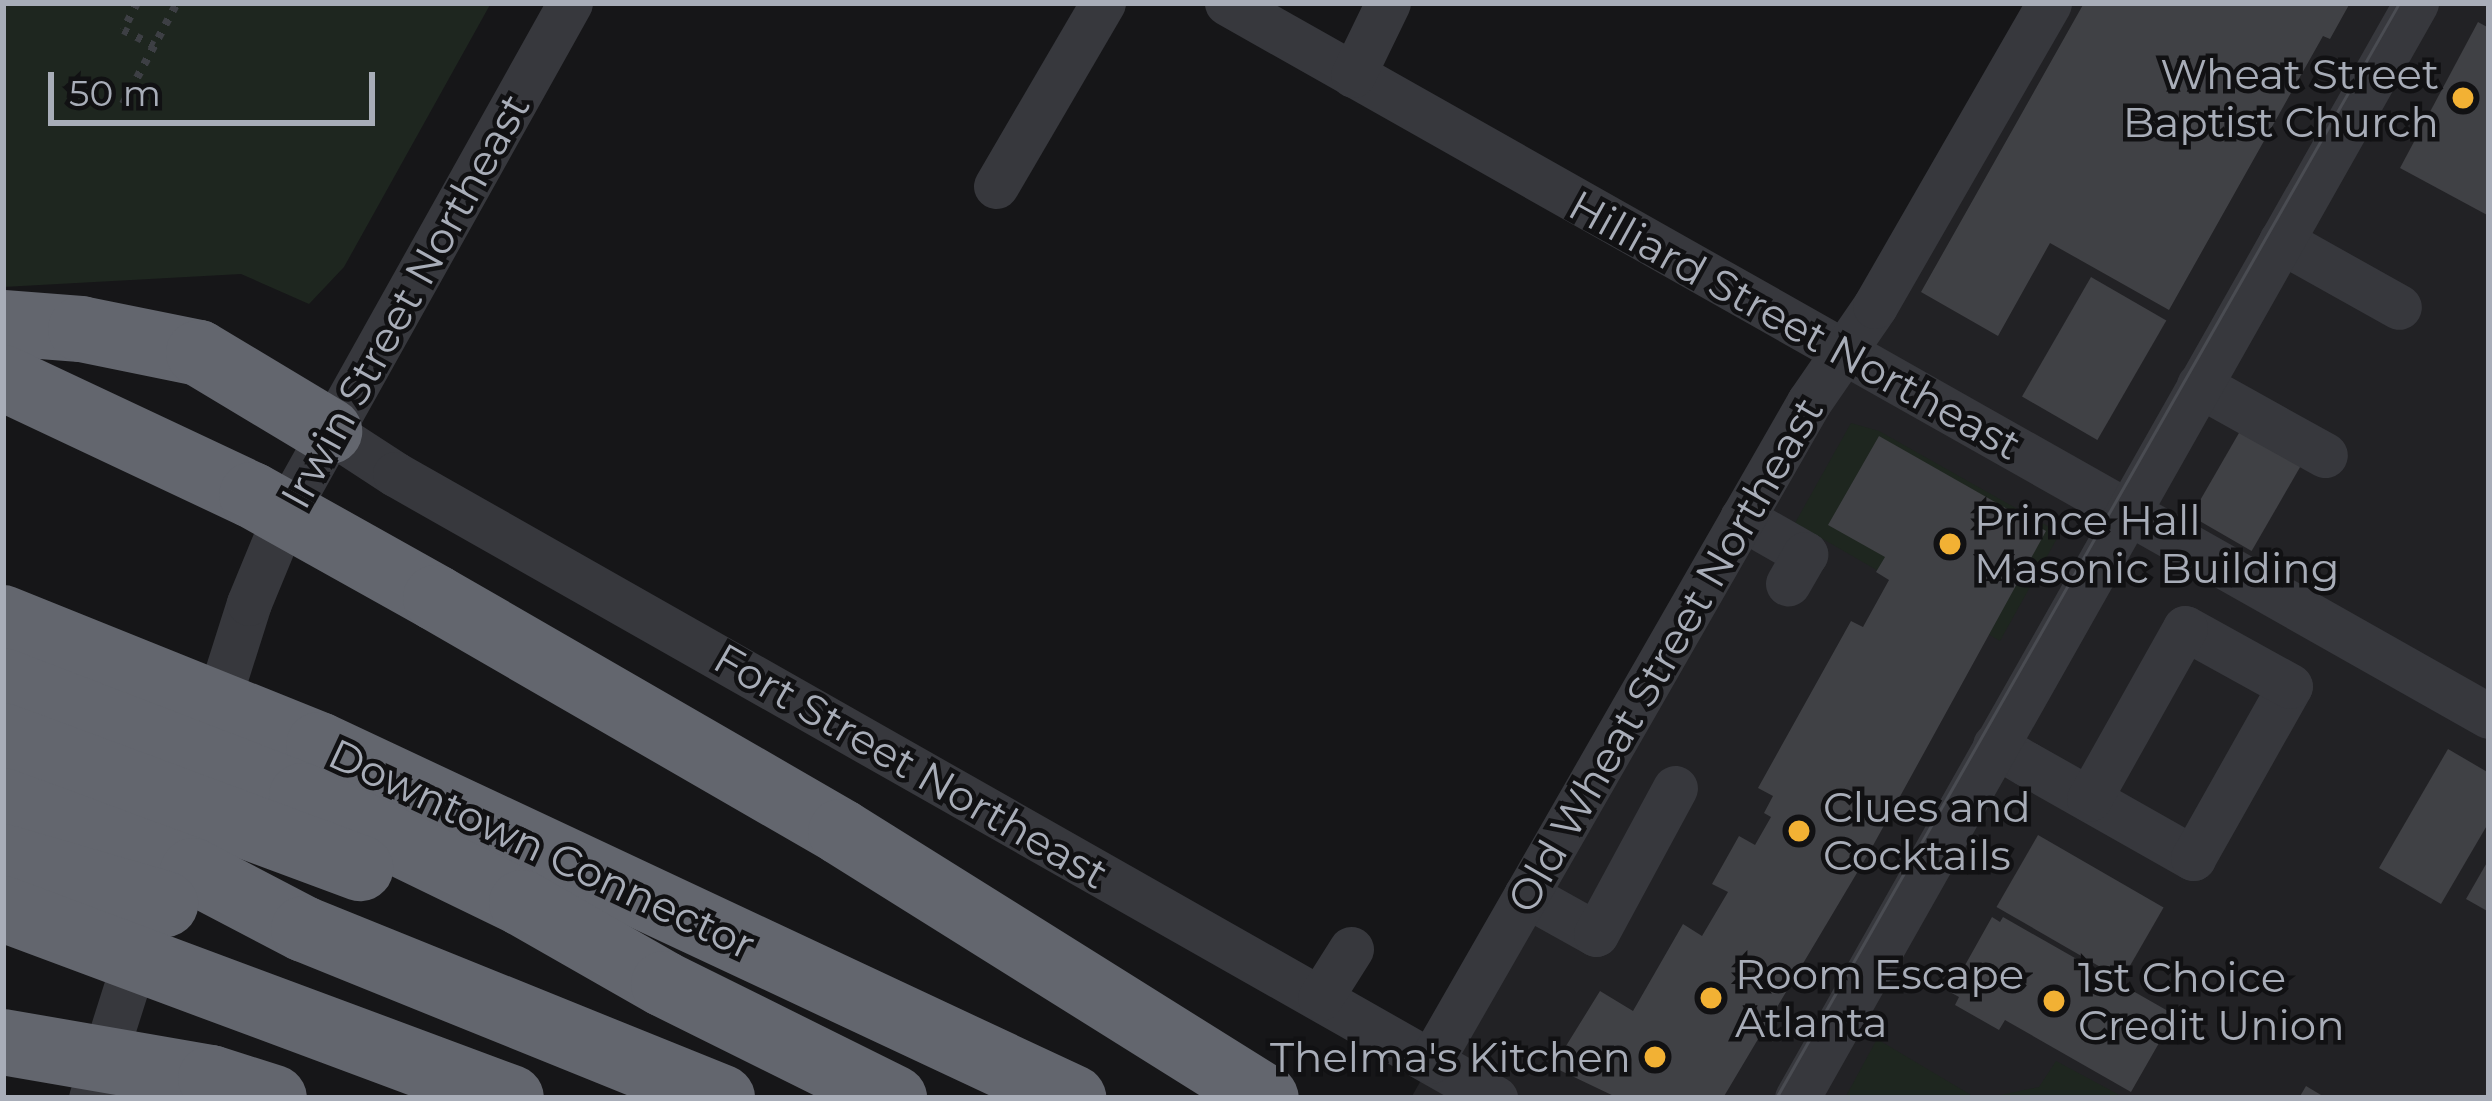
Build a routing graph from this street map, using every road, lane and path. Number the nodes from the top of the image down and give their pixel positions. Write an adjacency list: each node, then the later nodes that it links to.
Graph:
1 (137, 3): 9 (path)
2 (177, 3): 9 (path)
3 (570, 3): 19 (street, Irwin Street Northeast)
4 (1103, 3): 12 (street)
5 (1227, 3): 10 (street, Hilliard Street Northeast)
6 (1388, 3): 10 (street)
7 (2049, 3): 16 (street, Old Wheat Street Northeast)
8 (2416, 3): 13 (street)
9 (154, 46): 11 (path)
10 (1353, 75): 16 (street, Hilliard Street Northeast)
11 (123, 104)
12 (996, 186)
13 (2281, 241): 14 (street); 18 (street)
14 (2399, 307)
15 (3, 322): 19 (highway)
16 (1842, 354): 21 (street, Hilliard Street Northeast); 22 (street, Old Wheat Street Northeast)
17 (3, 378): 46 (highway)
18 (2199, 385): 20 (street); 21 (street)
19 (329, 431): 37 (street, Fort Street Northeast); 40 (street, Irwin Street Northeast)
20 (2325, 455)
21 (2128, 511): 23 (street, Hilliard Street Northeast); 30 (street)
22 (1742, 518): 24 (street); 35 (street, Old Wheat Street Northeast)
23 (2221, 564): 26 (street); 28 (street, Hilliard Street Northeast)
24 (1789, 583)
25 (3, 619): 34 (highway, Downtown Connector)
26 (2185, 628): 33 (street); 33 (street)
27 (3, 681): 34 (highway)
28 (2489, 716)
29 (3, 736): 34 (highway)
30 (1995, 746): 33 (street); 48 (street)
31 (1676, 788): 35 (street)
32 (303, 794): 34 (highway, Downtown Connector); 34 (highway); 44 (highway); 45 (highway, Downtown Connector)
33 (2089, 799)
34 (40, 809): 42 (highway, Downtown Connector); 43 (highway)
35 (1526, 895): 39 (street, Old Wheat Street Northeast)
36 (1351, 949): 37 (street)
37 (1320, 998): 39 (street, Fort Street Northeast)
38 (3, 1042): 41 (highway)
39 (1430, 1061): 47 (street, Fort Street Northeast)
40 (91, 1098)
41 (274, 1098)
42 (511, 1098)
43 (722, 1098)
44 (894, 1098)
45 (1073, 1098)
46 (1266, 1098)
47 (1495, 1098)
48 (1797, 1098)

